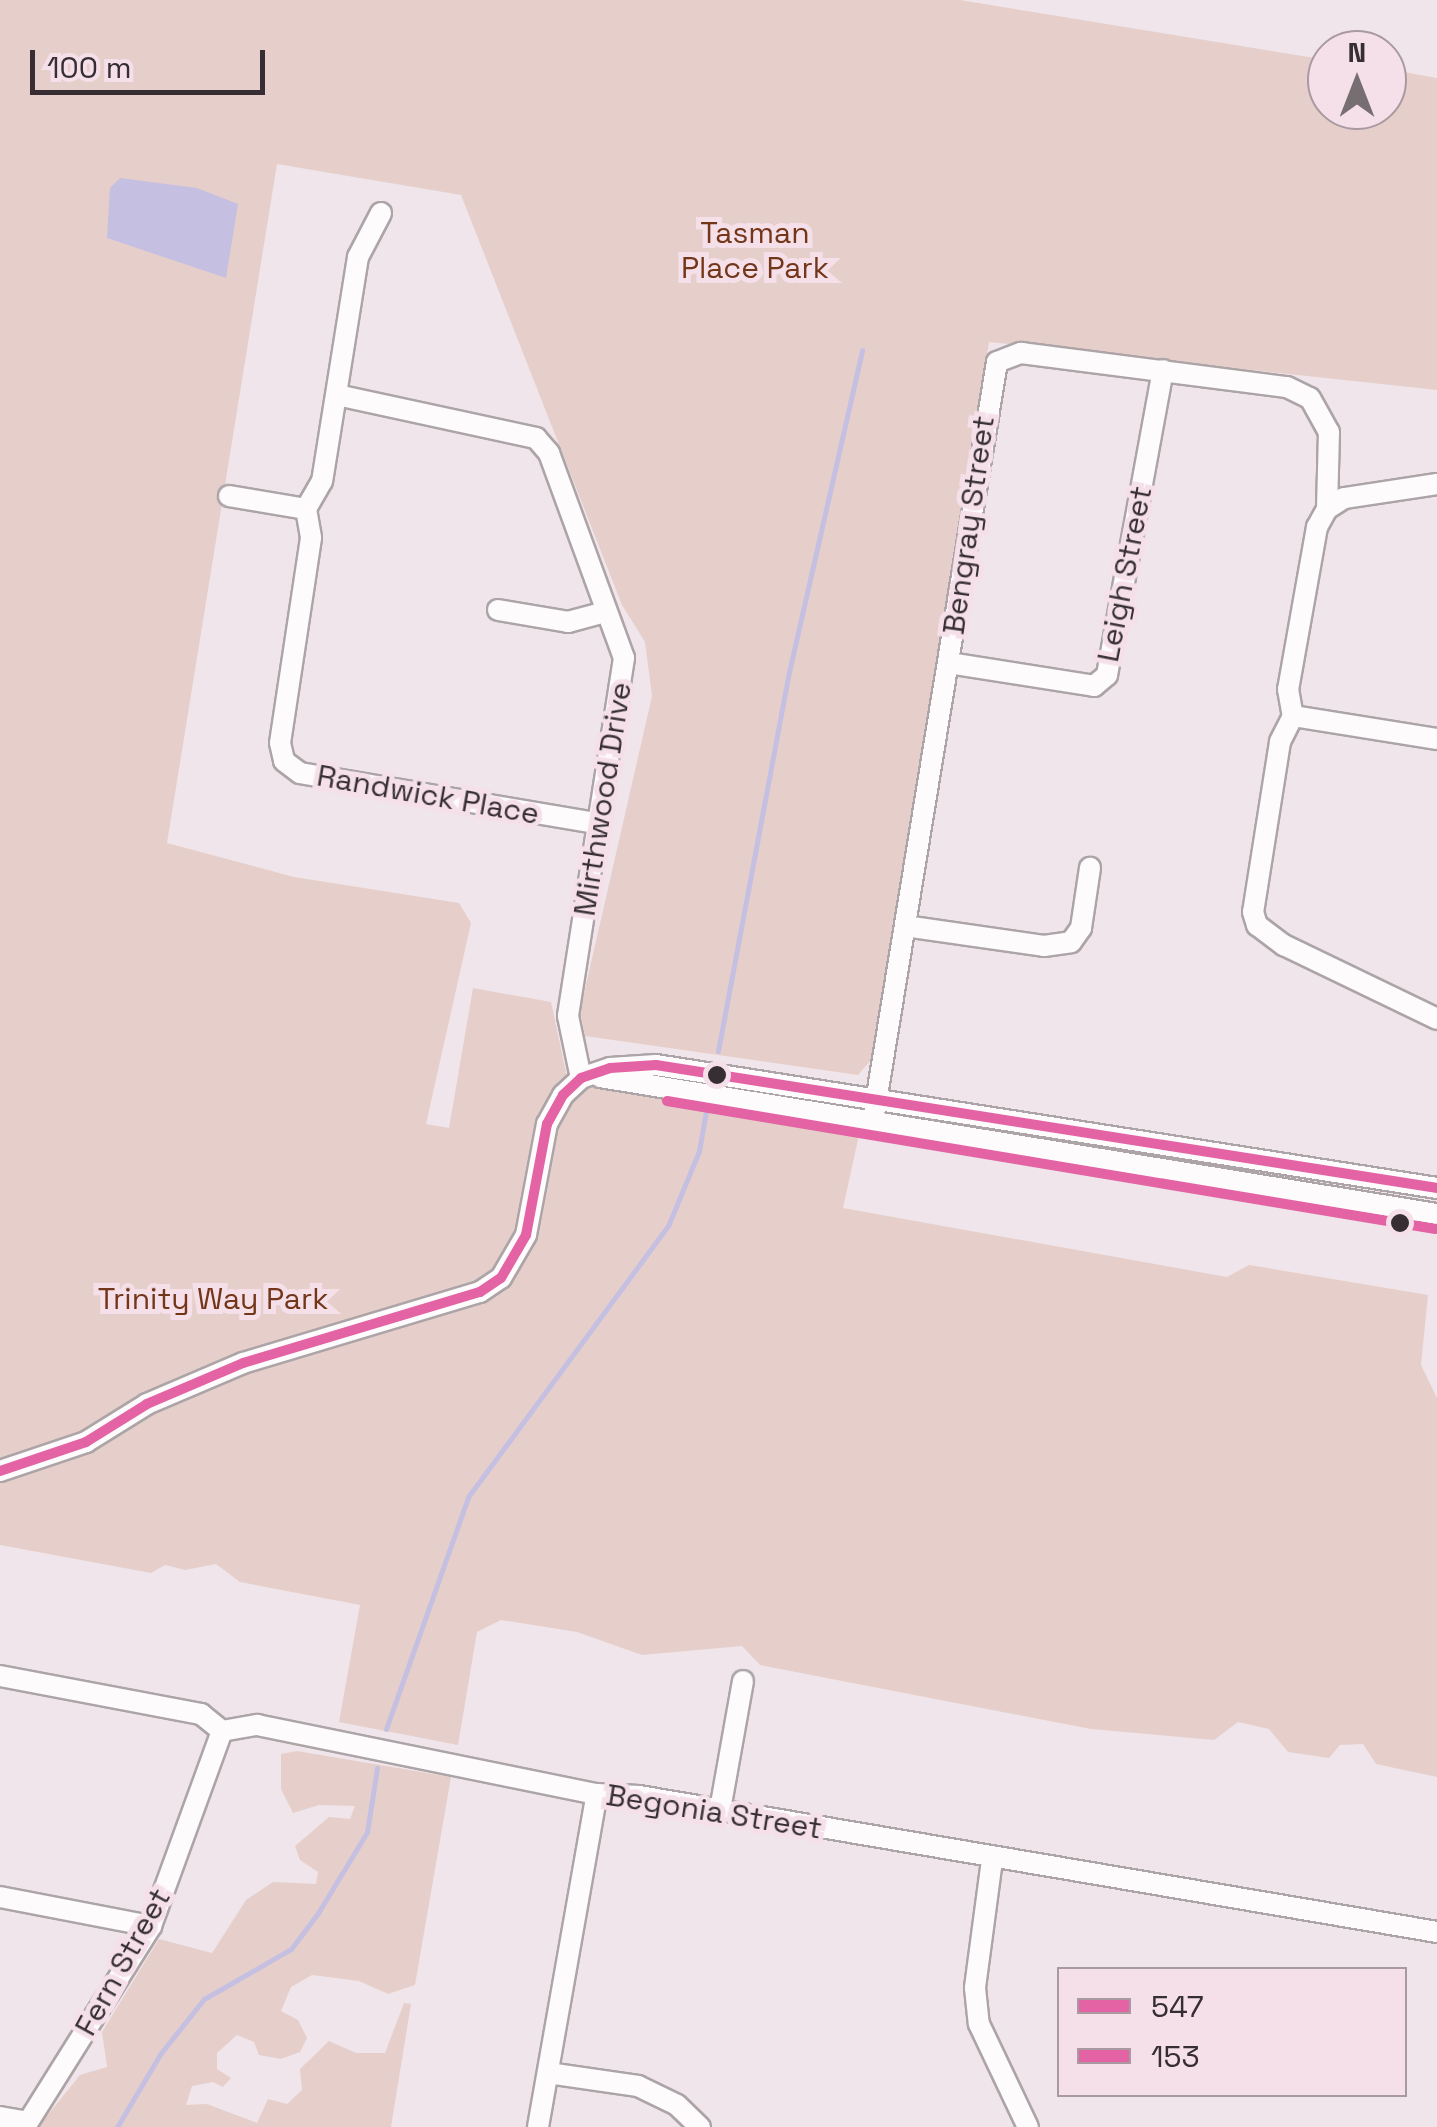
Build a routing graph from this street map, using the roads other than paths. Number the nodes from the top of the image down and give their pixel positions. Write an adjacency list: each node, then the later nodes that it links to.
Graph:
1 (381, 213): 3 (street, Randwick Place)
2 (1163, 370): 7 (street, Bengray Street); 10 (street, Bengray Street); 10 (street, Leigh Street)
3 (337, 395): 6 (street, Randwick Place); 9 (street, Mirthwood Drive)
4 (1437, 484): 7 (street)
5 (229, 496): 6 (street)
6 (306, 509): 13 (street, Randwick Place)
7 (1327, 509): 11 (street)
8 (498, 610): 9 (street)
9 (606, 612): 13 (street, Mirthwood Drive)
10 (949, 662): 15 (street, Bengray Street)
11 (1294, 716): 12 (street); 16 (street)
12 (1437, 739)
13 (600, 824): 17 (street, Mirthwood Drive)
14 (1090, 868): 15 (street)
15 (905, 926): 18 (street, Bengray Street)
16 (1437, 1019)
17 (581, 1078): 18 (street); 21 (street)
18 (874, 1111): 19 (street); 20 (street)
19 (1437, 1188)
20 (1437, 1214)
21 (0, 1471)
22 (0, 1676): 24 (street, Begonia Street)
23 (743, 1681): 26 (street)
24 (222, 1731): 25 (street, Begonia Street); 29 (street, Fern Street)
25 (597, 1794): 26 (street, Begonia Street); 31 (street)
26 (720, 1810): 27 (street, Begonia Street)
27 (992, 1860): 30 (street, Begonia Street); 36 (street)
28 (0, 1897): 29 (street)
29 (151, 1926): 33 (street, Fern Street)
30 (1437, 1932)
31 (548, 2073): 34 (street); 35 (street)
32 (0, 2116): 33 (street)
33 (27, 2124)
34 (538, 2127)
35 (700, 2127)
36 (1028, 2127)

